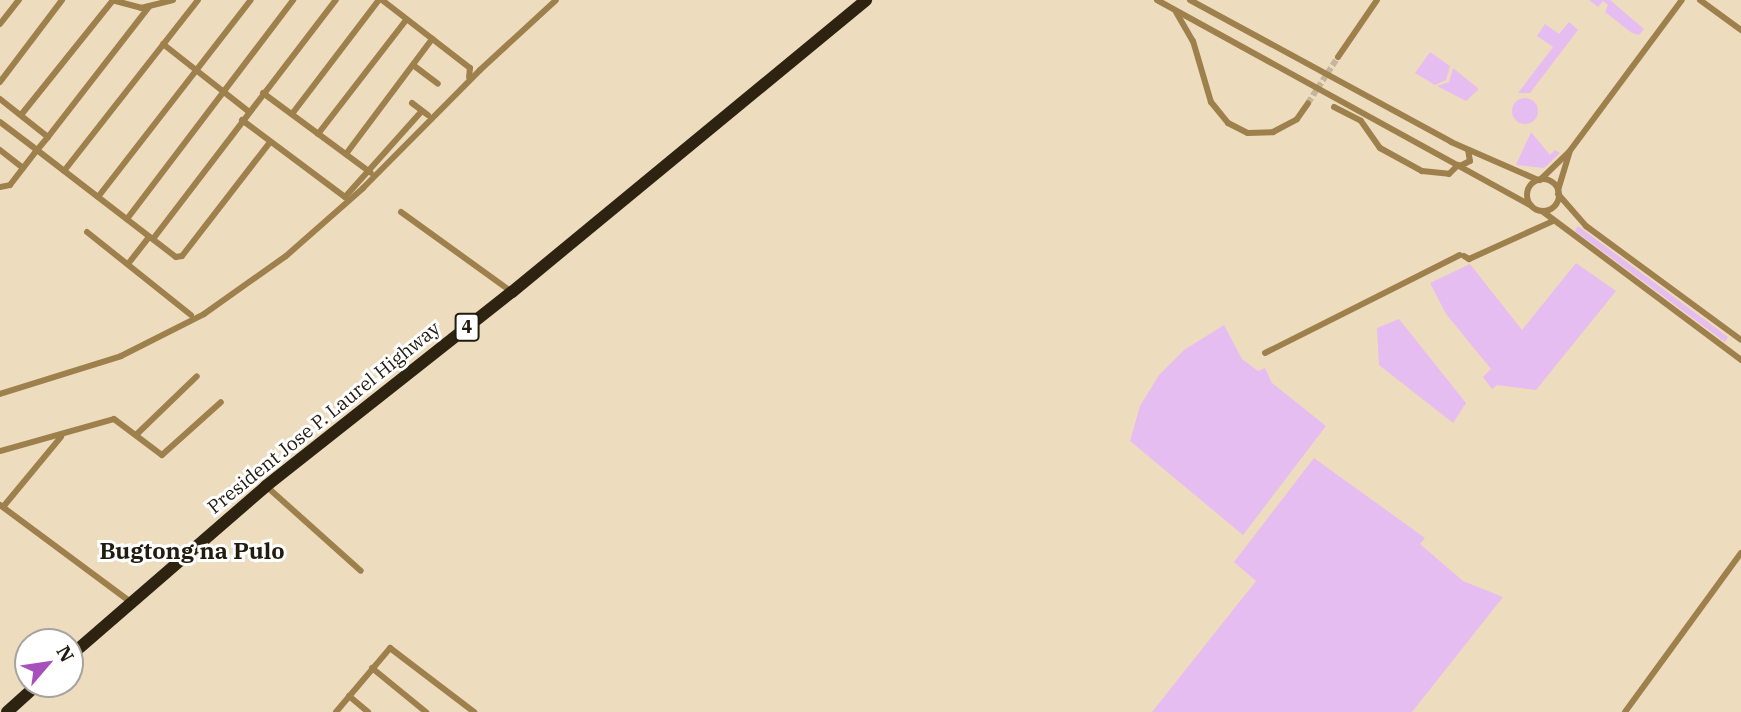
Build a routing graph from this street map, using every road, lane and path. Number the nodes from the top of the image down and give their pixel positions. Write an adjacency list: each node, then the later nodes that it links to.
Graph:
1 (19, 0): 20 (street)
2 (62, 0): 27 (street)
3 (112, 0): 18 (street); 38 (street)
4 (173, 0): 18 (street)
5 (198, 0): 23 (street)
6 (251, 0): 26 (street)
7 (293, 0): 30 (street)
8 (336, 0): 31 (street)
9 (380, 0): 19 (street); 37 (street)
10 (556, 0): 71 (street)
11 (866, 0): 65 (highway, President Jose P. Laurel Highway / 4)
12 (1157, 0): 17 (street)
13 (1190, 0): 46 (street)
14 (1377, 0): 24 (street)
15 (1682, 0): 47 (street)
16 (1700, 0): 21 (street)
17 (1169, 6): 34 (street); 49 (street)
18 (149, 7): 42 (street)
19 (407, 19): 22 (street); 41 (street)
20 (0, 24)
21 (1741, 30)
22 (432, 39): 25 (street); 29 (street)
23 (163, 44): 26 (street); 51 (street)
24 (1338, 57)
25 (413, 65): 28 (street); 48 (street)
26 (197, 71): 30 (street); 56 (street)
27 (0, 82)
28 (438, 84)
29 (458, 88)
30 (223, 91): 36 (street); 60 (street)
31 (263, 93): 36 (street); 37 (street)
32 (0, 99): 38 (street)
33 (412, 103): 52 (street)
34 (1308, 103)
35 (1334, 107): 49 (street)
36 (248, 111): 39 (street)
37 (292, 114): 41 (street)
38 (21, 115): 42 (street)
39 (242, 120): 43 (street); 63 (street)
40 (0, 122): 45 (street)
41 (318, 134): 48 (street)
42 (47, 137): 45 (street)
43 (270, 142): 52 (street); 63 (street)
44 (0, 150): 50 (street)
45 (37, 150): 50 (street); 51 (street)
46 (1467, 150): 49 (street); 53 (street)
47 (1569, 152): 53 (street); 55 (street)
48 (346, 154): 52 (street)
49 (1459, 166): 57 (street)
50 (23, 168): 54 (street)
51 (64, 172): 56 (street)
52 (371, 173)
53 (1539, 180): 55 (street); 57 (street)
54 (0, 187)
55 (1558, 193): 58 (street); 67 (street)
56 (98, 197): 60 (street)
57 (1531, 206): 58 (street)
58 (1542, 211): 61 (street)
59 (401, 212): 65 (street)
60 (127, 219): 63 (street)
61 (1553, 221): 68 (street); 69 (street)
62 (87, 232): 64 (street)
63 (151, 238): 64 (street)
64 (128, 264): 66 (street)
65 (512, 292): 76 (highway, President Jose P. Laurel Highway / 4)
66 (191, 315)
67 (1741, 340)
68 (1265, 353)
69 (1741, 360)
70 (197, 376): 73 (street)
71 (0, 394)
72 (221, 402): 73 (street)
73 (137, 434): 74 (street)
74 (62, 436): 75 (street); 77 (street)
75 (0, 451)
76 (266, 486): 79 (street); 80 (highway, President Jose P. Laurel Highway / 4)
77 (1, 506): 80 (street)
78 (1741, 553): 90 (street)
79 (361, 571)
80 (132, 603): 81 (highway, President Jose P. Laurel Highway / 4)
81 (84, 644)
82 (372, 668): 83 (street); 88 (street); 89 (street)
83 (349, 696): 86 (street); 87 (street)
84 (22, 698): 85 (highway)
85 (7, 712)
86 (336, 712)
87 (368, 712)
88 (426, 712)
89 (474, 712)
90 (1625, 712)

